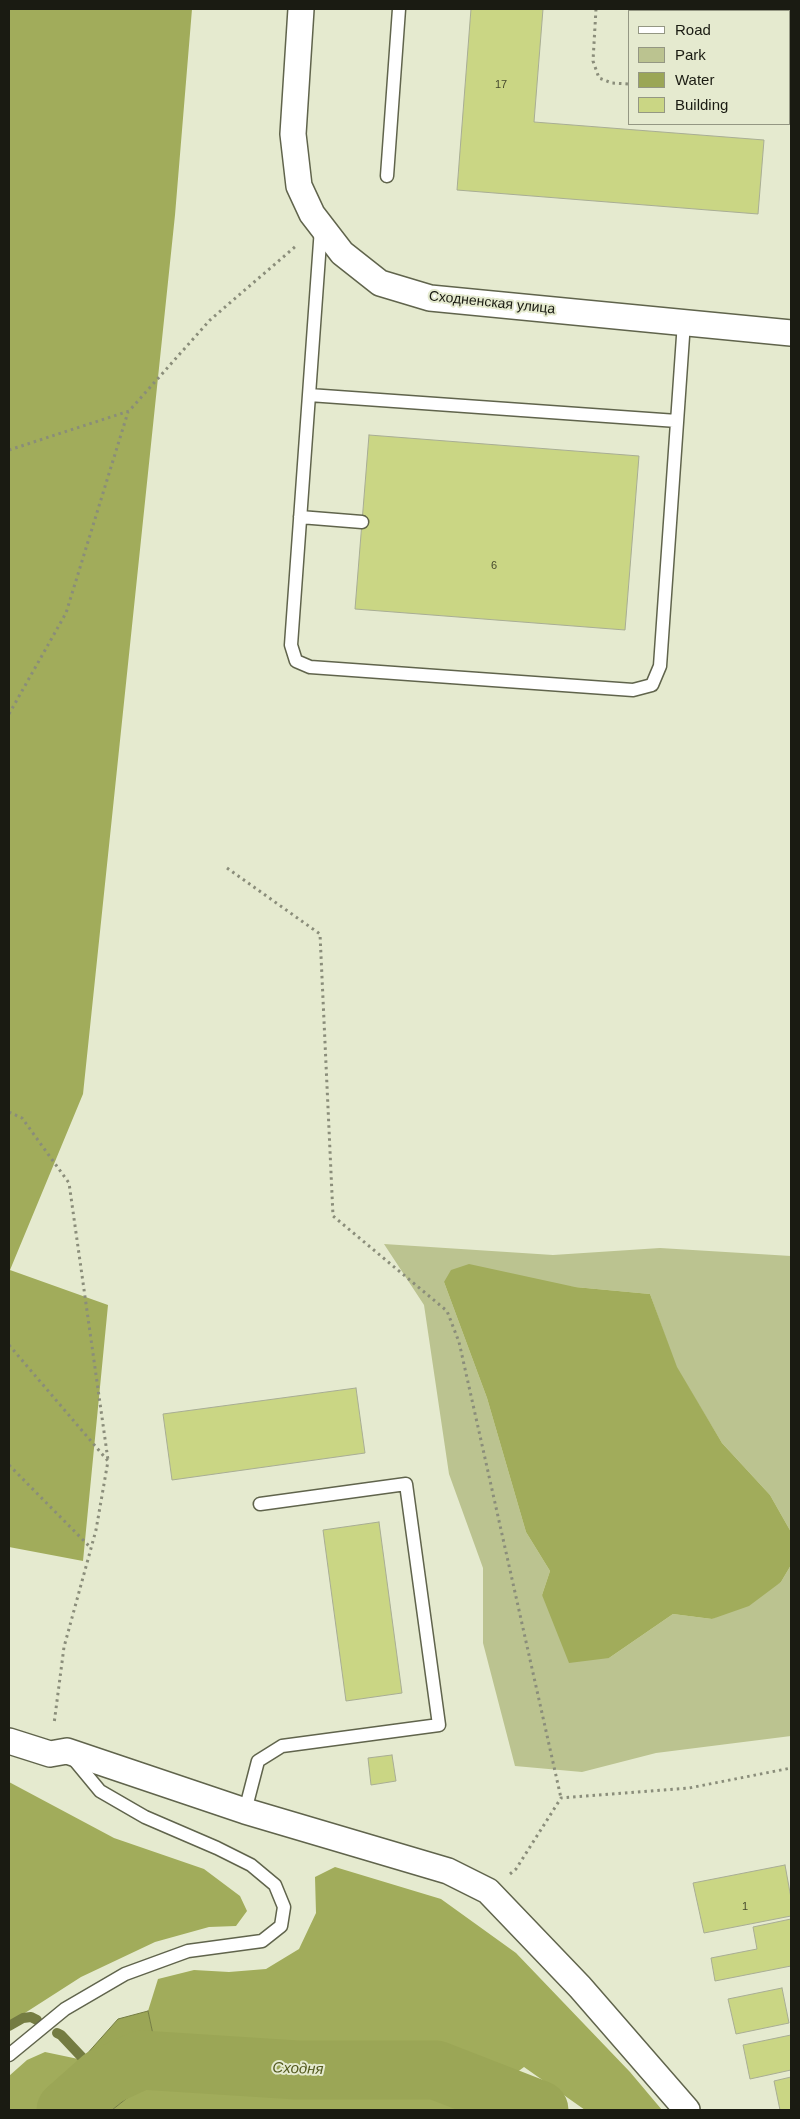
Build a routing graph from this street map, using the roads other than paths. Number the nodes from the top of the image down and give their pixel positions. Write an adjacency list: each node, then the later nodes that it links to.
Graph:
1 (301, 9): 4 (street, Сходненская улица)
2 (399, 9): 3 (lane)
3 (387, 176)
4 (321, 226): 5 (street, Сходненская улица); 7 (lane)
5 (684, 322): 6 (street, Сходненская улица); 8 (lane)
6 (791, 332)
7 (309, 395): 8 (lane); 9 (lane)
8 (677, 421): 9 (lane)
9 (300, 517): 10 (lane)
10 (362, 522)
11 (260, 1504): 14 (lane)
12 (9, 1741): 13 (street)
13 (59, 1752): 14 (street); 15 (lane)
14 (245, 1811): 16 (street)
15 (9, 2055)
16 (687, 2110)

